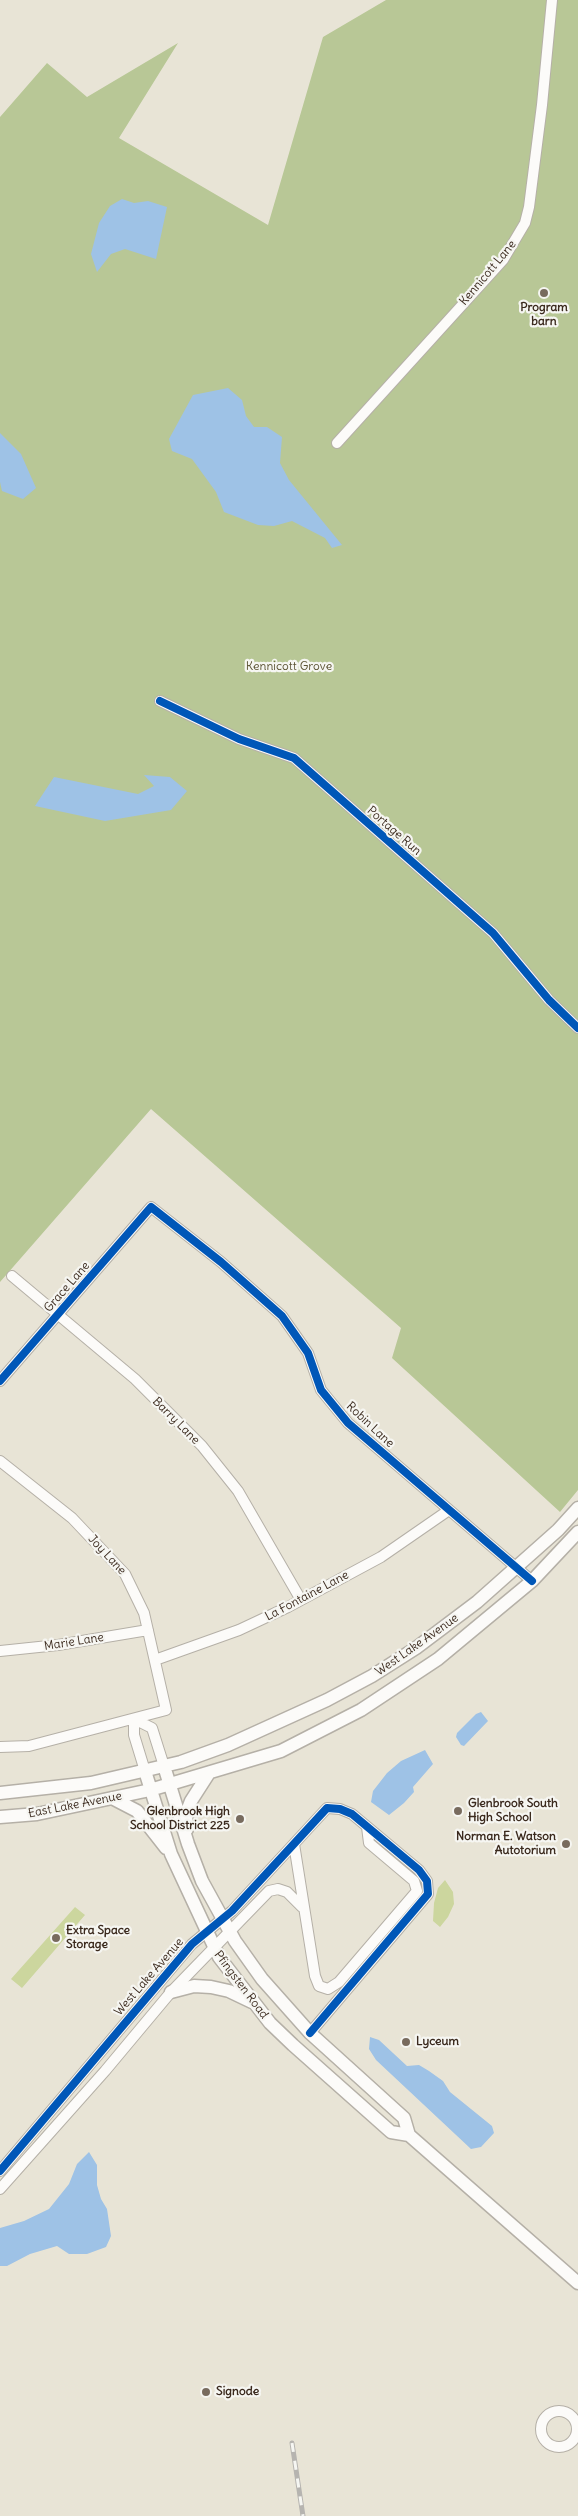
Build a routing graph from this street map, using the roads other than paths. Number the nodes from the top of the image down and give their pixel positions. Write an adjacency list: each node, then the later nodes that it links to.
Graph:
1 (552, 0): 2 (street, Kennicott Lane)
2 (337, 443)
3 (160, 701): 4 (street, Portage Run)
4 (578, 1028)
5 (151, 1207): 7 (street, Grace Lane); 11 (street, Robin Lane)
6 (12, 1276): 7 (street, Barry Lane)
7 (57, 1315): 8 (street, Grace Lane); 15 (street, Barry Lane)
8 (0, 1381)
9 (0, 1461): 16 (street, Joy Lane)
10 (578, 1508): 13 (main road, West Lake Avenue)
11 (449, 1510): 13 (street, Robin Lane); 15 (street, La Fontaine Lane)
12 (578, 1532): 14 (main road, West Lake Avenue)
13 (517, 1568): 14 (street, Robin Lane); 21 (main road, West Lake Avenue)
14 (532, 1581): 23 (main road, West Lake Avenue)
15 (301, 1600): 18 (street, La Fontaine Lane)
16 (148, 1630): 17 (street, Marie Lane); 18 (street, Joy Lane)
17 (0, 1651)
18 (156, 1660): 19 (street, Joy Lane)
19 (134, 1719): 20 (street); 21 (street, Pfingsten Road); 22 (street, Pfingsten Road)
20 (0, 1747)
21 (164, 1766): 22 (main road, West Lake Avenue); 24 (main road, Pfingsten Road)
22 (145, 1771): 25 (main road, Pfingsten Road); 26 (main road, East Lake Avenue)
23 (209, 1773): 24 (main road, West Lake Avenue); 30 (main road)
24 (169, 1785): 25 (main road, West Lake Avenue); 30 (main road, Pfingsten Road)
25 (150, 1790): 27 (main road, East Lake Avenue); 32 (main road, Pfingsten Road)
26 (0, 1793)
27 (112, 1798): 28 (main road, East Lake Avenue); 32 (main road)
28 (0, 1817)
29 (367, 1826): 31 (street, West Lake Avenue); 33 (street); 40 (street)
30 (188, 1844): 34 (main road, Pfingsten Road)
31 (294, 1844): 33 (street); 34 (street, West Lake Avenue)
32 (171, 1854): 36 (main road, Pfingsten Road)
33 (302, 1907): 35 (street)
34 (223, 1919): 35 (main road, Pfingsten Road); 36 (street, West Lake Avenue)
35 (230, 1932): 37 (street); 40 (main road, Pfingsten Road)
36 (206, 1933): 37 (main road, Pfingsten Road); 42 (street, West Lake Avenue)
37 (214, 1947): 38 (street); 39 (main road, Pfingsten Road)
38 (171, 1992): 39 (main road); 43 (street)
39 (254, 2003): 41 (main road, Pfingsten Road)
40 (310, 2033): 41 (main road, Pfingsten Road)
41 (410, 2135): 44 (main road, Pfingsten Road)
42 (0, 2171)
43 (0, 2189)
44 (578, 2283)

